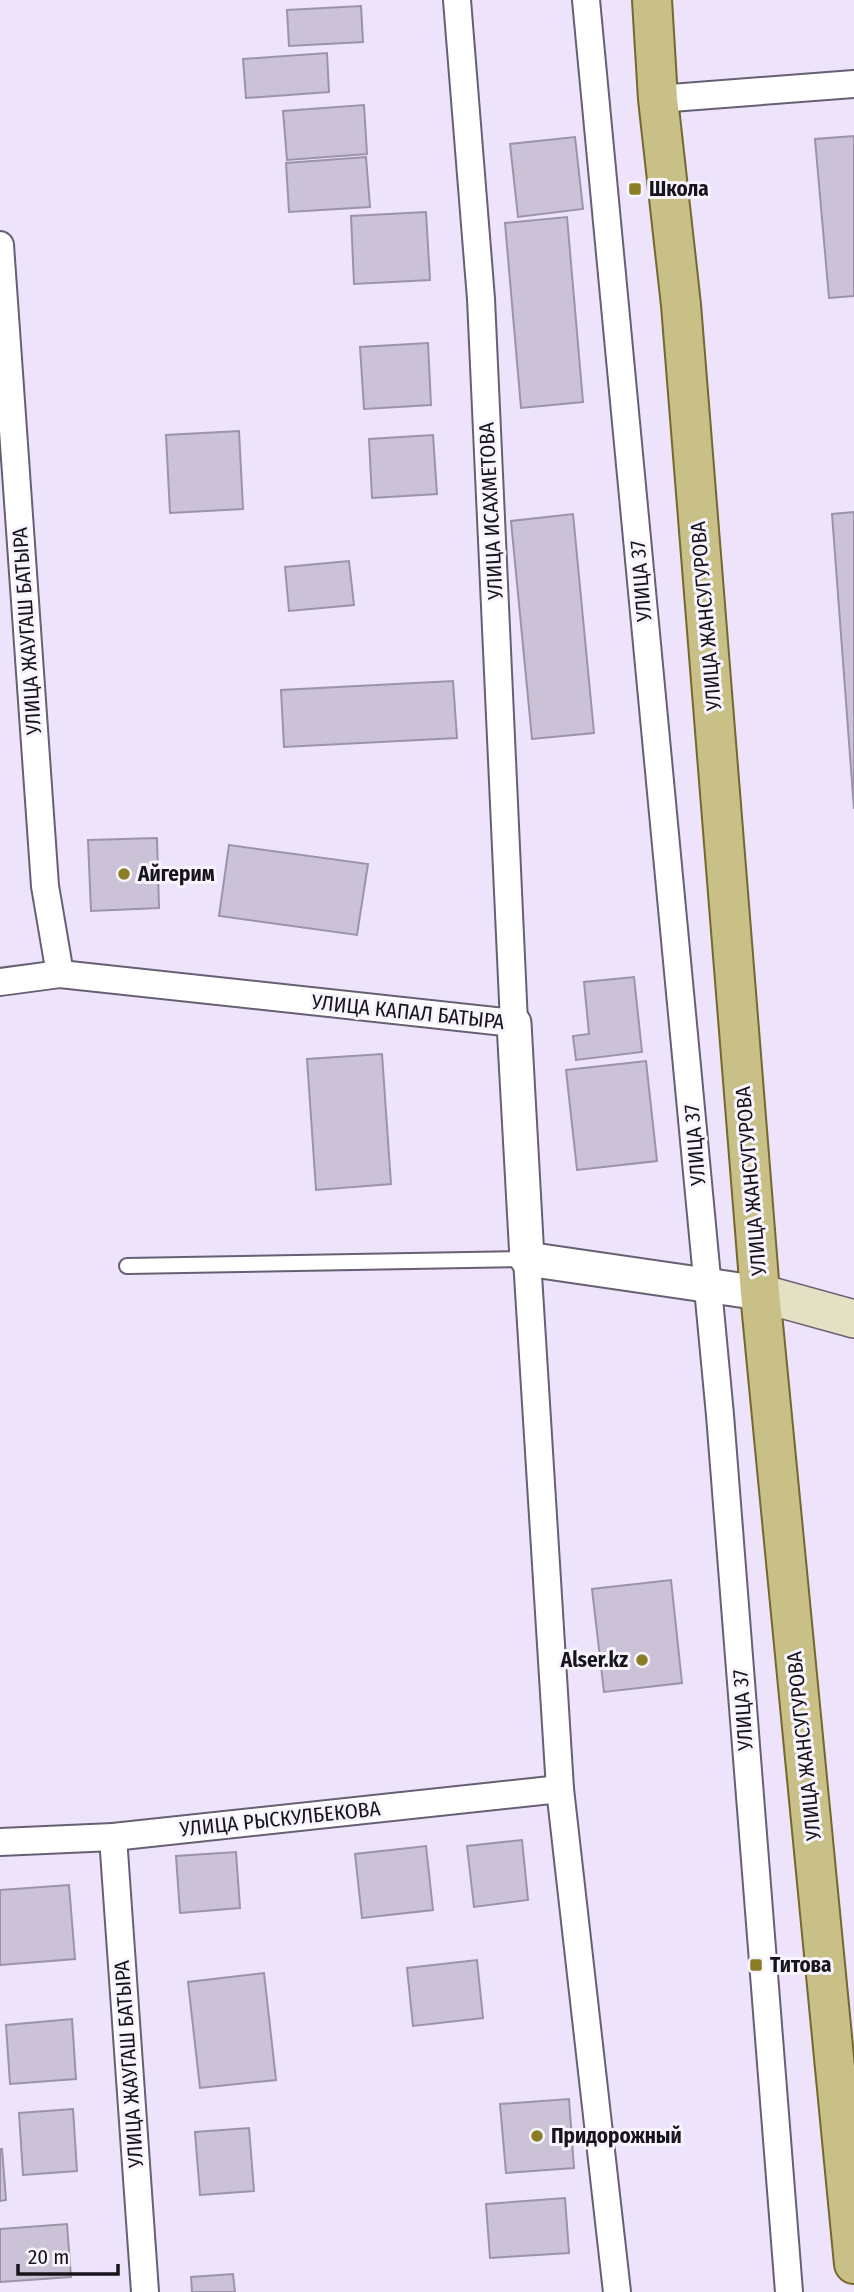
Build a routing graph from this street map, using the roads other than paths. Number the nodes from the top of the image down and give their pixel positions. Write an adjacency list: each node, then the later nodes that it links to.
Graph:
1 (457, 0): 9 (street, УЛИЦА ИСАХМЕТОВА)
2 (586, 0): 20 (street, УЛИЦА 37)
3 (652, 0): 5 (main road, УЛИЦА ЖАНСУГУРОВА)
4 (854, 83): 5 (street)
5 (658, 99): 12 (main road, УЛИЦА ЖАНСУГУРОВА)
6 (0, 245): 7 (street, УЛИЦА ЖАУГАШ БАТЫРА)
7 (60, 974): 8 (street, УЛИЦА КАПАЛ БАТЫРА); 9 (street, УЛИЦА КАПАЛ БАТЫРА)
8 (0, 982)
9 (514, 1023): 10 (street, УЛИЦА КАПАЛ БАТЫРА)
10 (527, 1259): 11 (lane); 12 (street); 14 (street)
11 (127, 1266)
12 (760, 1293): 13 (main road); 17 (main road, УЛИЦА ЖАНСУГУРОВА)
13 (854, 1319)
14 (560, 1788): 15 (street, УЛИЦА РЫСКУЛБЕКОВА); 19 (street)
15 (113, 1837): 16 (street, УЛИЦА РЫСКУЛБЕКОВА); 18 (street, УЛИЦА ЖАУГАШ БАТЫРА)
16 (0, 1842)
17 (854, 2264)
18 (145, 2292)
19 (617, 2292)
20 (789, 2292)

